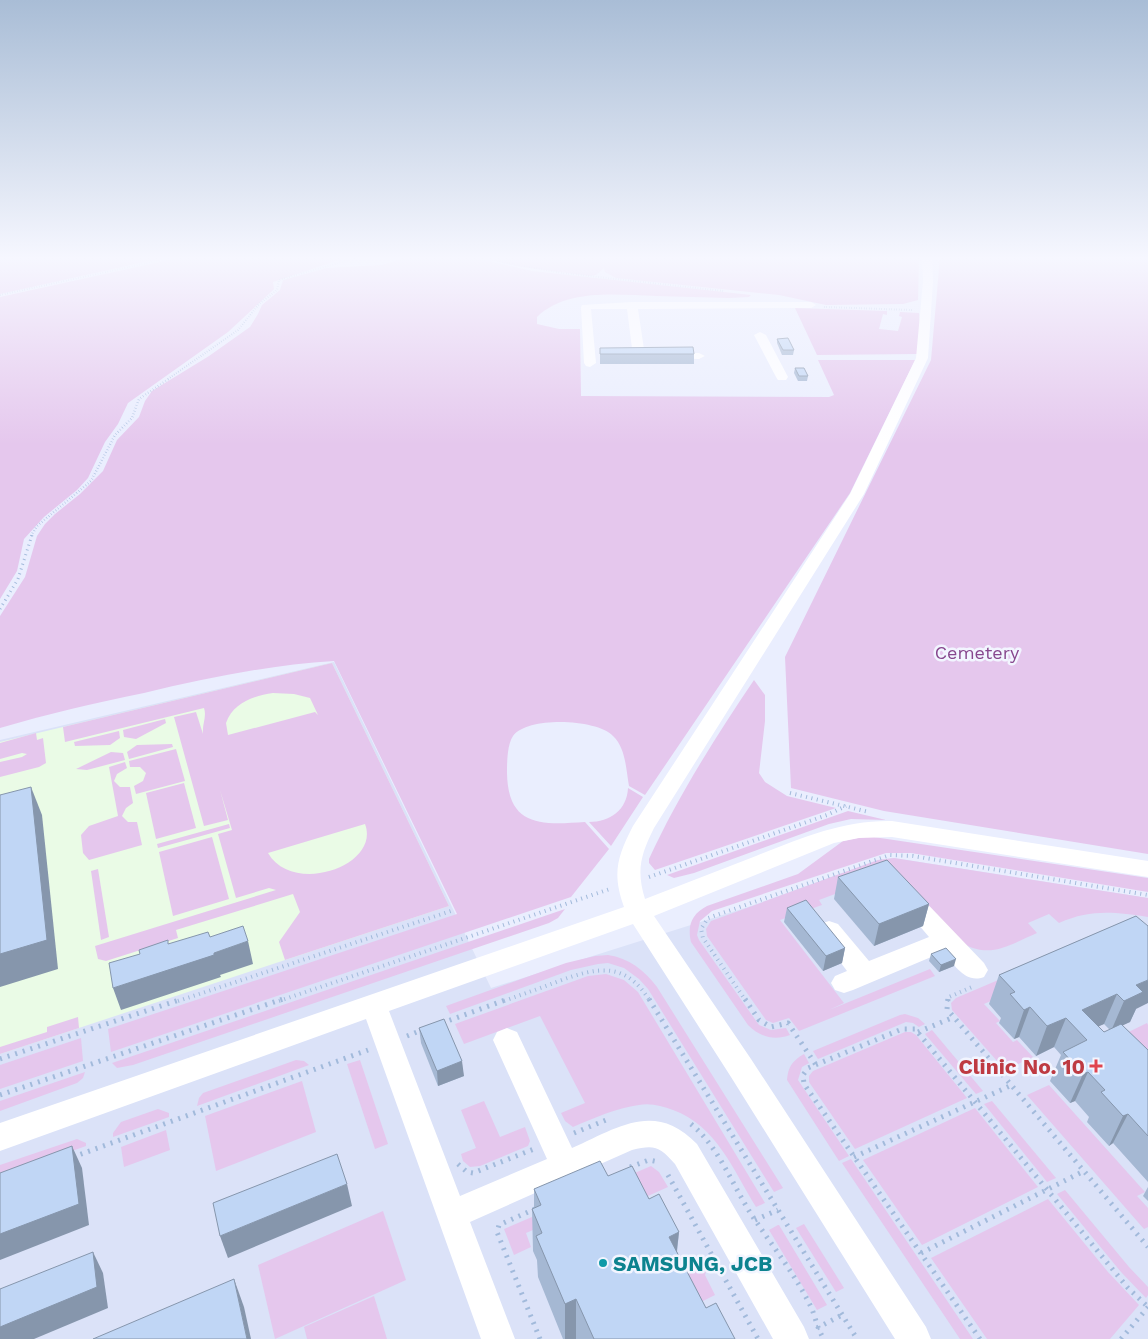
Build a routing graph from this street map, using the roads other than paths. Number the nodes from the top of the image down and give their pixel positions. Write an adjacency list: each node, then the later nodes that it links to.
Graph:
1 (588, 319): 6 (street)
2 (635, 319): 5 (street)
3 (925, 319): 10 (street)
4 (760, 335): 7 (street)
5 (699, 356)
6 (593, 358)
7 (782, 377)
8 (1148, 869): 10 (street)
9 (893, 882): 12 (street)
10 (638, 912): 14 (street); 21 (street)
11 (814, 913): 12 (street)
12 (947, 940): 13 (street)
13 (977, 977)
14 (374, 1006): 16 (street); 18 (street)
15 (507, 1040): 17 (street)
16 (0, 1137)
17 (565, 1166): 18 (street); 19 (street)
18 (451, 1215): 20 (street)
19 (805, 1333)
20 (498, 1339)
21 (914, 1339)

